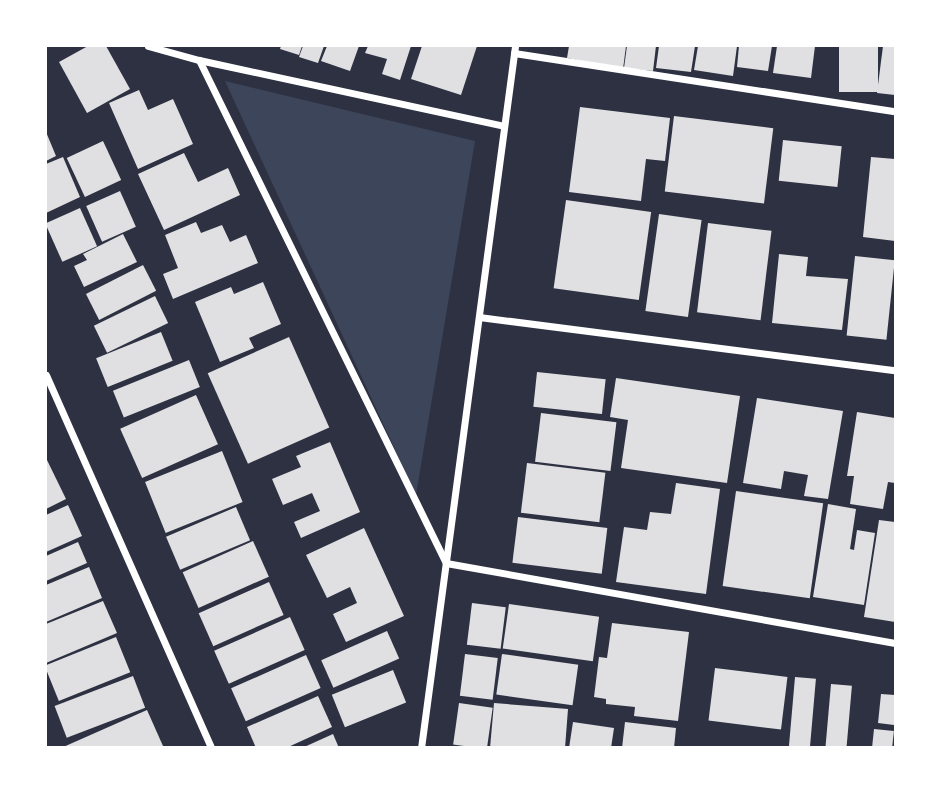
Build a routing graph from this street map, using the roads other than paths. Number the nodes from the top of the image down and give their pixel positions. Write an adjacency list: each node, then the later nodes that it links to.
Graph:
1 (148, 46): 3 (street)
2 (514, 49): 4 (street); 5 (street)
3 (199, 60): 5 (street); 9 (street)
4 (895, 111)
5 (504, 126): 6 (street)
6 (479, 317): 7 (street); 9 (street)
7 (895, 370)
8 (46, 375): 11 (street)
9 (446, 563): 10 (street); 12 (street)
10 (895, 643)
11 (211, 747)
12 (421, 747)

